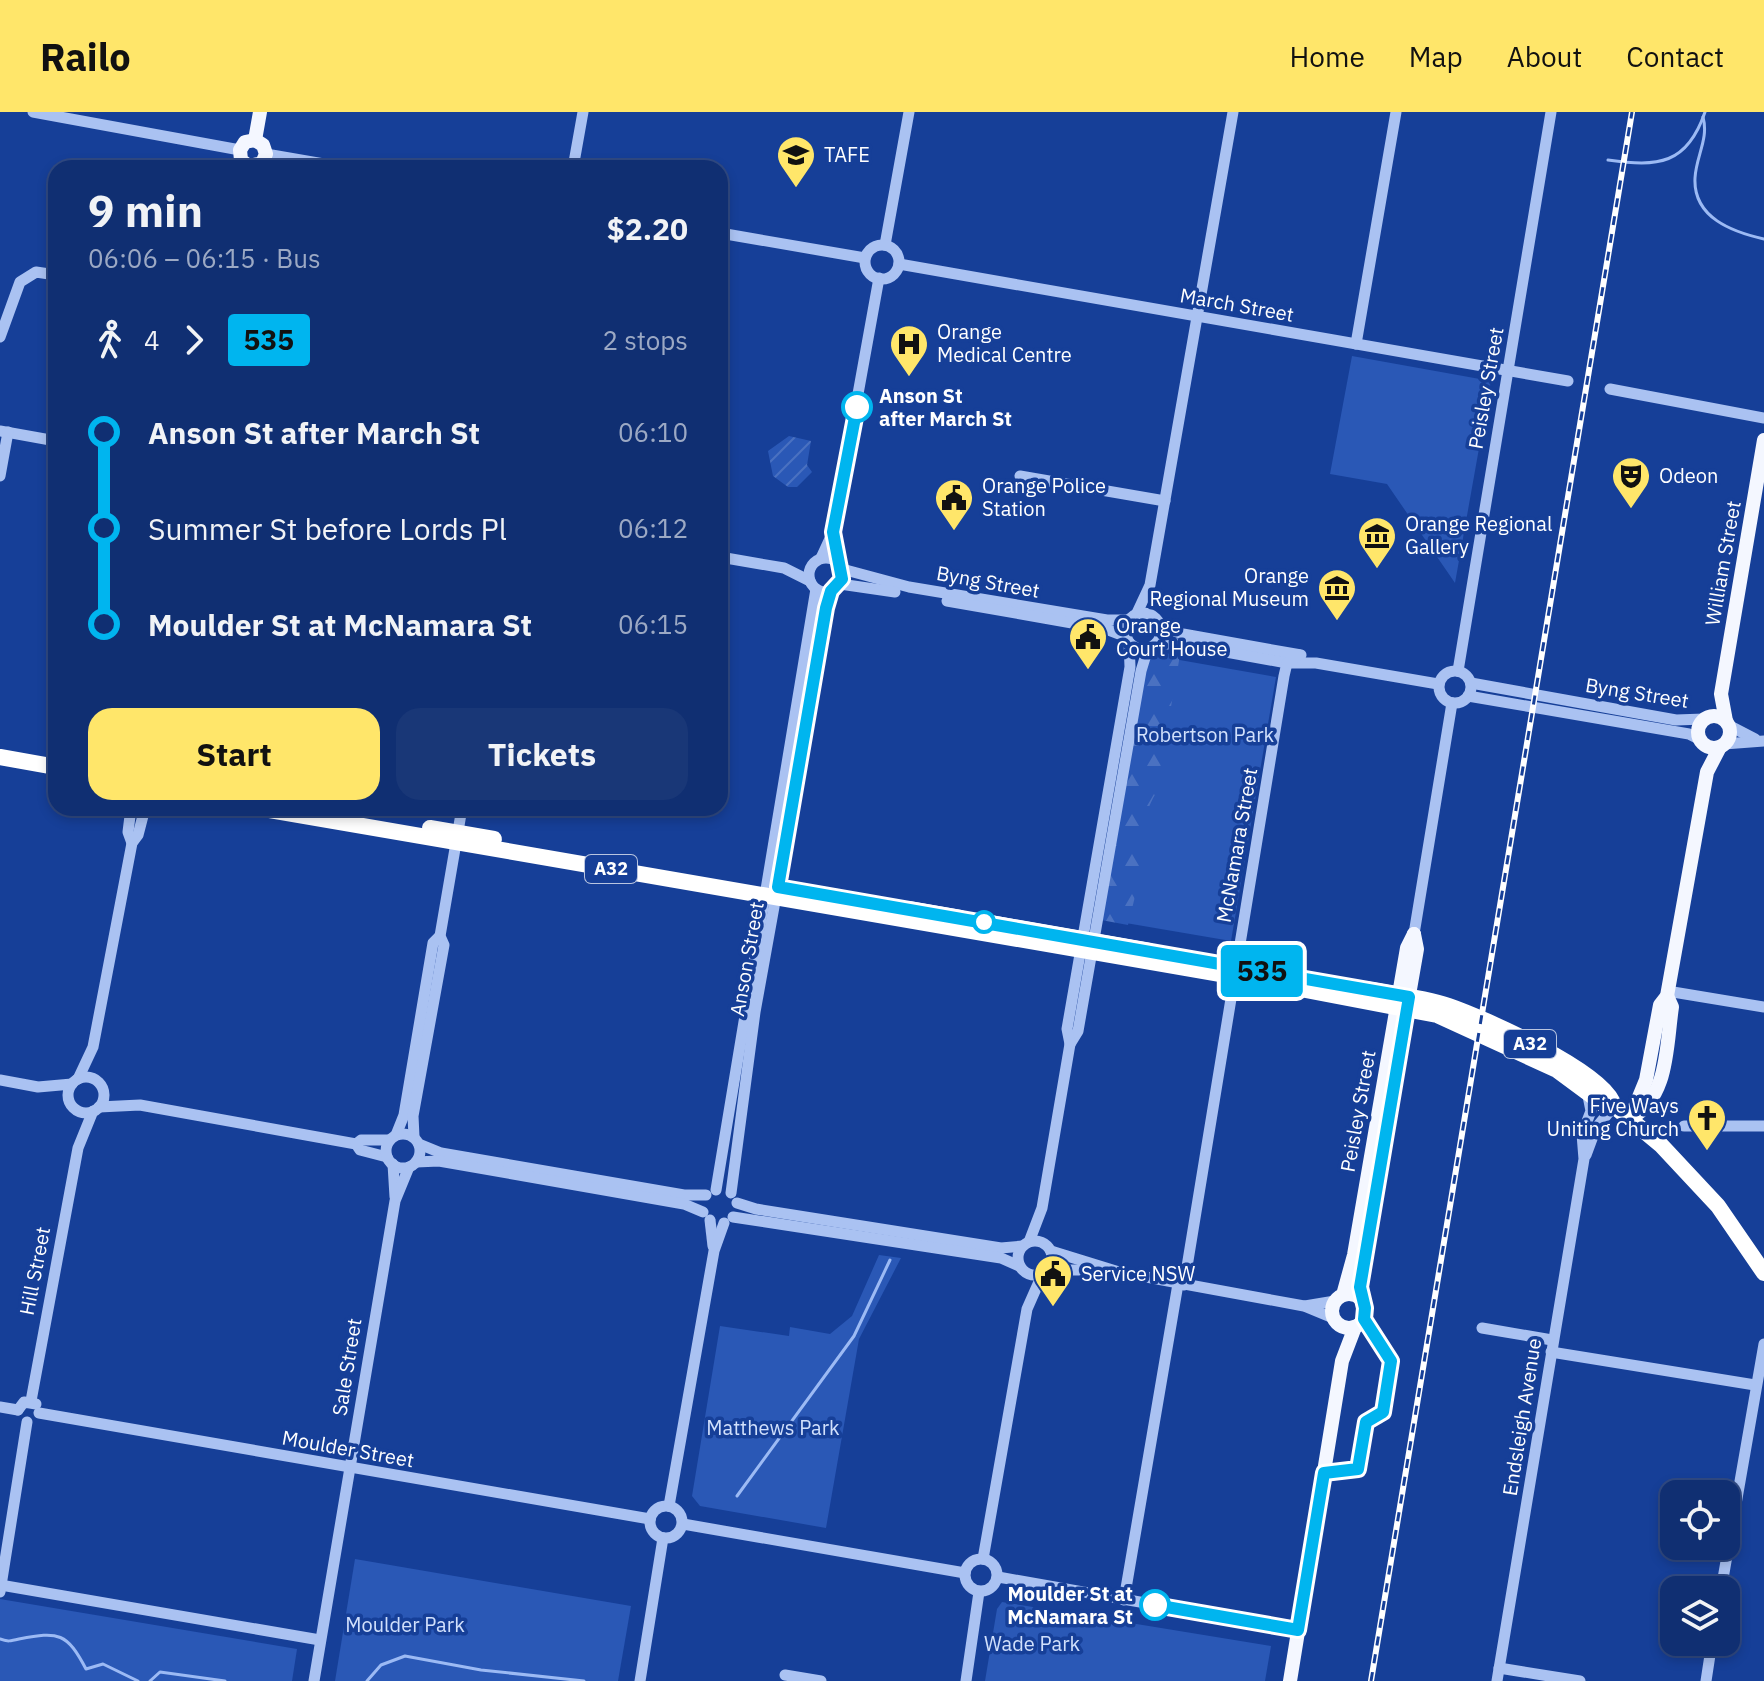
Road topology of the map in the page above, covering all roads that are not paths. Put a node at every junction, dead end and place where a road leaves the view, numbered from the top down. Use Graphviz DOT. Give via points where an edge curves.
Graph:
graph roads {
  1 [pos="33,112"];
  2 [pos="260,112"];
  3 [pos="583,112"];
  4 [pos="909,112"];
  5 [pos="1233,112"];
  6 [pos="1396,112"];
  7 [pos="1551,112"];
  8 [pos="255,140"];
  9 [pos="240,150"];
  10 [pos="266,154"];
  11 [pos="241,160"];
  12 [pos="263,160"];
  13 [pos="301,160"];
  14 [pos="574,160"];
  15 [pos="728,234"];
  16 [pos="885,245"];
  17 [pos="865,258"];
  18 [pos="899,264"];
  19 [pos="48,274"];
  20 [pos="879,278"];
  21 [pos="1197,316"];
  22 [pos="0,337"];
  23 [pos="1356,344"];
  24 [pos="1509,371"];
  25 [pos="1568,381"];
  26 [pos="1610,389"];
  27 [pos="1764,418"];
  28 [pos="4,432"];
  29 [pos="48,440"];
  30 [pos="1764,440"];
  31 [pos="0,476"];
  32 [pos="1020,476"];
  33 [pos="1165,501"];
  34 [pos="833,532"];
  35 [pos="728,558"];
  36 [pos="817,561"];
  37 [pos="839,565"];
  38 [pos="784,568"];
  39 [pos="813,585"];
  40 [pos="1150,585"];
  41 [pos="836,587"];
  42 [pos="1133,617"];
  43 [pos="1157,621"];
  44 [pos="1128,639"];
  45 [pos="1152,646"];
  46 [pos="1299,655"];
  47 [pos="1287,663"];
  48 [pos="1316,663"];
  49 [pos="1458,671"];
  50 [pos="1438,684"];
  51 [pos="1470,690"];
  52 [pos="1721,694"];
  53 [pos="1452,703"];
  54 [pos="1706,718"];
  55 [pos="1727,723"];
  56 [pos="1760,740"];
  57 [pos="1701,741"];
  58 [pos="1722,746"];
  59 [pos="0,757"];
  60 [pos="48,766"];
  61 [pos="1707,772"];
  62 [pos="130,816"];
  63 [pos="143,816"];
  64 [pos="311,816"];
  65 [pos="356,816"];
  66 [pos="461,816"];
  67 [pos="457,838"];
  68 [pos="132,843"];
  69 [pos="772,891"];
  70 [pos="1414,934"];
  71 [pos="440,936"];
  72 [pos="1087,946"];
  73 [pos="1233,971"];
  74 [pos="1667,994"];
  75 [pos="1403,1002"];
  76 [pos="1764,1007"];
  77 [pos="93,1047"];
  78 [pos="0,1080"];
  79 [pos="75,1081"];
  80 [pos="100,1086"];
  81 [pos="38,1087"];
  82 [pos="1587,1091"];
  83 [pos="140,1105"];
  84 [pos="72,1106"];
  85 [pos="1614,1106"];
  86 [pos="96,1109"];
  87 [pos="1630,1119"];
  88 [pos="1684,1126"];
  89 [pos="1764,1126"];
  90 [pos="393,1137"];
  91 [pos="417,1141"];
  92 [pos="356,1144"];
  93 [pos="78,1148"];
  94 [pos="1584,1159"];
  95 [pos="390,1160"];
  96 [pos="413,1164"];
  97 [pos="711,1192"];
  98 [pos="734,1198"];
  99 [pos="395,1201"];
  100 [pos="1042,1208"];
  101 [pos="706,1216"];
  102 [pos="729,1220"];
  103 [pos="1026,1244"];
  104 [pos="1049,1248"];
  105 [pos="714,1251"];
  106 [pos="1022,1269"];
  107 [pos="1045,1272"];
  108 [pos="1119,1272"];
  109 [pos="1764,1273"];
  110 [pos="1181,1284"];
  111 [pos="1339,1298"];
  112 [pos="1360,1298"];
  113 [pos="1304,1306"];
  114 [pos="1027,1309"];
  115 [pos="1336,1321"];
  116 [pos="1355,1327"];
  117 [pos="1482,1328"];
  118 [pos="1764,1344"];
  119 [pos="1552,1346"];
  120 [pos="1342,1361"];
  121 [pos="1755,1385"];
  122 [pos="31,1401"];
  123 [pos="0,1407"];
  124 [pos="18,1410"];
  125 [pos="39,1413"];
  126 [pos="27,1422"];
  127 [pos="349,1467"];
  128 [pos="669,1506"];
  129 [pos="650,1519"];
  130 [pos="683,1524"];
  131 [pos="663,1538"];
  132 [pos="983,1559"];
  133 [pos="965,1573"];
  134 [pos="1723,1576"];
  135 [pos="998,1577"];
  136 [pos="0,1587"];
  137 [pos="979,1592"];
  138 [pos="1124,1600"];
  139 [pos="1298,1630"];
  140 [pos="320,1640"];
  141 [pos="1710,1656"];
  142 [pos="1499,1668"];
  143 [pos="785,1675"];
  144 [pos="314,1681"];
  145 [pos="640,1681"];
  146 [pos="821,1681"];
  147 [pos="966,1681"];
  148 [pos="1290,1681"];
  149 [pos="1497,1681"];
  150 [pos="1580,1681"];
  151 [pos="1706,1681"];
  1 -- 9 [label="street"];
  2 -- 8 [label="main road"];
  3 -- 14 [label="street"];
  4 -- 16 [label="street"];
  5 -- 21 [label="street"];
  6 -- 23 [label="street"];
  7 -- 24 [label="street, Peisley Street"];
  8 -- 9 [label="main road"];
  8 -- 10 [label="main road"];
  9 -- 11 [label="main road"];
  10 -- 12 [label="main road"];
  10 -- 13 [label="street"];
  15 -- 17 [label="street"];
  16 -- 17 [label="street" via="875,246"];
  16 -- 18 [label="street" via="894,250"];
  17 -- 20 [label="street" via="867,269"];
  18 -- 20 [label="street" via="890,277"];
  18 -- 21 [label="street, March Street"];
  19 -- 22 [label="street" via="36,272 20,282"];
  20 -- 34 [label="street"];
  21 -- 23 [label="street, March Street"];
  21 -- 33 [label="street"];
  23 -- 24 [label="street, March Street"];
  24 -- 25 [label="street, March Street"];
  24 -- 49 [label="street, Peisley Street"];
  26 -- 27 [label="street"];
  28 -- 29 [label="street"];
  28 -- 31 [label="street"];
  30 -- 52 [label="main road, William Street"];
  32 -- 33 [label="street"];
  33 -- 40 [label="street"];
  34 -- 36 [label="street"];
  34 -- 37 [label="street"];
  35 -- 38 [label="street"];
  36 -- 37 [label="street, Byng Street"];
  36 -- 38 [label="street"];
  36 -- 39 [label="street, Anson Street"];
  37 -- 41 [label="street, Anson Street"];
  37 -- 42 [label="street, Byng Street" via="939,592 1107,620"];
  38 -- 39 [label="street"];
  39 -- 41 [label="street, Byng Street"];
  39 -- 69 [label="street, Anson Street"];
  40 -- 42 [label="street"];
  40 -- 43 [label="street"];
  41 -- 44 [label="street, Byng Street" via="1106,629"];
  41 -- 69 [label="street, Anson Street"];
  42 -- 43 [label="street, Byng Street"];
  42 -- 44 [label="street"];
  43 -- 45 [label="street"];
  43 -- 46 [label="street" via="1183,634"];
  44 -- 45 [label="street, Byng Street" via="1138,648"];
  44 -- 72 [label="street" via="1130,667"];
  45 -- 47 [label="street" via="1182,644"];
  45 -- 72 [label="street" via="1141,671"];
  46 -- 47 [label="street"];
  46 -- 48 [label="street"];
  47 -- 48 [label="street"];
  47 -- 73 [label="street, McNamara Street"];
  48 -- 50 [label="street"];
  49 -- 50 [label="street" via="1447,672"];
  49 -- 51 [label="street"];
  50 -- 53 [label="street" via="1443,698"];
  51 -- 53 [label="street" via="1461,702"];
  51 -- 54 [label="street, Byng Street" via="1676,720"];
  51 -- 57 [label="street, Byng Street" via="1689,734"];
  52 -- 54 [label="main road, William Street"];
  52 -- 55 [label="main road, William Street"];
  53 -- 70 [label="street, Peisley Street"];
  54 -- 55 [label="main road" via="1717,716"];
  54 -- 57 [label="main road" via="1698,731"];
  55 -- 56 [label="street"];
  55 -- 58 [label="main road" via="1730,735"];
  56 -- 58 [label="street"];
  57 -- 58 [label="main road"];
  57 -- 61 [label="main road"];
  58 -- 61 [label="main road"];
  59 -- 60 [label="highway"];
  61 -- 74 [label="main road"];
  62 -- 68 [label="street"];
  63 -- 68 [label="street"];
  64 -- 67 [label="highway, A32"];
  65 -- 67 [label="highway, A32"];
  66 -- 67 [label="street"];
  67 -- 69 [label="highway, A32"];
  67 -- 71 [label="street"];
  68 -- 77 [label="street"];
  69 -- 72 [label="highway, A32"];
  69 -- 97 [label="street, Anson Street"];
  69 -- 98 [label="street, Anson Street" via="731,1173"];
  70 -- 75 [label="main road, Peisley Street" via="1407,948"];
  71 -- 90 [label="street" via="433,943 404,1115"];
  71 -- 91 [label="street" via="444,945 413,1116"];
  72 -- 73 [label="highway, A32"];
  72 -- 100 [label="street" via="1067,1029 1070,1044"];
  73 -- 75 [label="highway, A32"];
  73 -- 110 [label="street, McNamara Street"];
  74 -- 76 [label="street"];
  74 -- 87 [label="main road" via="1660,1005 1643,1090"];
  75 -- 82 [label="highway, A32" via="1557,1070"];
  75 -- 85 [label="highway, A32" via="1463,1011 1568,1062 1610,1096"];
  75 -- 111 [label="main road, Peisley Street" via="1354,1255"];
  75 -- 112 [label="main road, Peisley Street"];
  77 -- 79 [label="street"];
  77 -- 80 [label="street"];
  78 -- 81 [label="street"];
  79 -- 80 [label="street" via="89,1078"];
  79 -- 81 [label="street"];
  79 -- 84 [label="street" via="68,1093"];
  80 -- 83 [label="street"];
  80 -- 86 [label="street"];
  81 -- 84 [label="street"];
  82 -- 85 [label="highway, A32"];
  82 -- 94 [label="street, Endsleigh Avenue" via="1591,1111 1582,1134"];
  83 -- 86 [label="street"];
  83 -- 92 [label="street"];
  84 -- 86 [label="street"];
  84 -- 93 [label="street, Hill Street"];
  85 -- 87 [label="highway, A32"];
  85 -- 94 [label="street, Endsleigh Avenue" via="1596,1128"];
  86 -- 93 [label="street, Hill Street"];
  87 -- 109 [label="highway, A32" via="1718,1206"];
  88 -- 89 [label="street"];
  90 -- 91 [label="street"];
  90 -- 92 [label="street"];
  90 -- 95 [label="street, Sale Street"];
  91 -- 96 [label="street, Sale Street"];
  91 -- 97 [label="street" via="441,1153 684,1195"];
  92 -- 95 [label="street"];
  93 -- 122 [label="street, Hill Street"];
  94 -- 119 [label="street, Endsleigh Avenue"];
  95 -- 96 [label="street"];
  95 -- 99 [label="street, Sale Street"];
  96 -- 99 [label="street, Sale Street"];
  96 -- 101 [label="street" via="468,1166 684,1204"];
  97 -- 98 [label="street"];
  97 -- 101 [label="street, Anson Street"];
  98 -- 102 [label="street, Anson Street"];
  98 -- 103 [label="street" via="756,1209 1001,1248"];
  99 -- 127 [label="street, Sale Street"];
  100 -- 103 [label="street"];
  100 -- 104 [label="street"];
  101 -- 102 [label="street"];
  101 -- 105 [label="street"];
  102 -- 105 [label="street"];
  102 -- 106 [label="street" via="1001,1258"];
  103 -- 104 [label="street"];
  103 -- 106 [label="street" via="1018,1255"];
  104 -- 107 [label="street" via="1053,1261"];
  104 -- 108 [label="street"];
  105 -- 128 [label="street"];
  106 -- 107 [label="street"];
  106 -- 114 [label="street"];
  107 -- 108 [label="street"];
  107 -- 114 [label="street"];
  108 -- 110 [label="street"];
  110 -- 113 [label="street"];
  110 -- 138 [label="street, McNamara Street"];
  111 -- 112 [label="main road"];
  111 -- 113 [label="street"];
  111 -- 115 [label="main road, Peisley Street"];
  112 -- 116 [label="main road, Peisley Street" via="1365,1314"];
  113 -- 115 [label="street"];
  114 -- 132 [label="street"];
  115 -- 116 [label="main road"];
  115 -- 120 [label="main road"];
  116 -- 120 [label="main road"];
  117 -- 119 [label="street"];
  118 -- 121 [label="street"];
  119 -- 121 [label="street"];
  119 -- 142 [label="street, Endsleigh Avenue"];
  120 -- 139 [label="main road"];
  121 -- 134 [label="street"];
  122 -- 124 [label="street"];
  122 -- 125 [label="street"];
  123 -- 124 [label="street"];
  124 -- 126 [label="street"];
  125 -- 126 [label="street"];
  125 -- 127 [label="street, Moulder Street"];
  126 -- 136 [label="street"];
  127 -- 129 [label="street, Moulder Street"];
  127 -- 140 [label="street, Sale Street"];
  128 -- 129 [label="street" via="657,1508"];
  128 -- 130 [label="street" via="680,1513"];
  129 -- 131 [label="street" via="653,1531"];
  130 -- 131 [label="street" via="676,1535"];
  130 -- 133 [label="street"];
  131 -- 145 [label="street"];
  132 -- 133 [label="street" via="972,1562"];
  132 -- 135 [label="street"];
  133 -- 137 [label="street" via="968,1585"];
  135 -- 137 [label="street" via="991,1588"];
  135 -- 138 [label="street"];
  136 -- 140 [label="street"];
  137 -- 147 [label="street"];
  138 -- 139 [label="street"];
  139 -- 148 [label="main road"];
  140 -- 144 [label="street, Sale Street"];
  141 -- 151 [label="street"];
  142 -- 149 [label="street, Endsleigh Avenue"];
  142 -- 150 [label="street"];
  143 -- 146 [label="street"];
}
